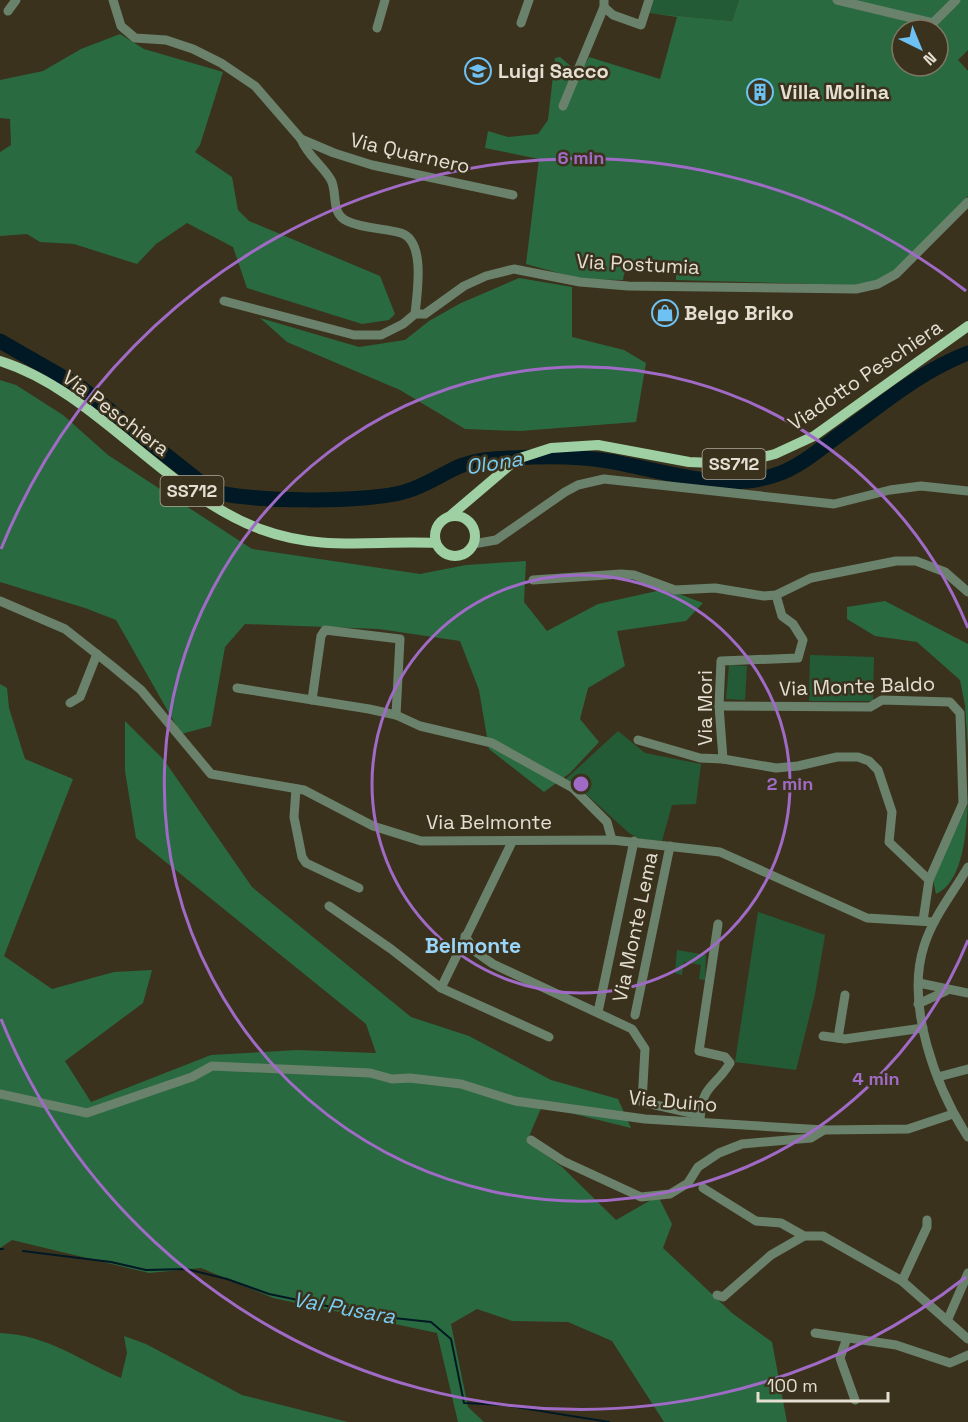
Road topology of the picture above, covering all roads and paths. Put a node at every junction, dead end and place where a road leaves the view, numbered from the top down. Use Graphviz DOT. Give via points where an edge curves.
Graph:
graph roads {
  1 [pos="16,0"];
  2 [pos="113,0"];
  3 [pos="385,0"];
  4 [pos="529,0"];
  5 [pos="649,0"];
  6 [pos="837,0"];
  7 [pos="956,0"];
  8 [pos="604,4"];
  9 [pos="8,11"];
  10 [pos="520,23"];
  11 [pos="377,28"];
  12 [pos="563,106"];
  13 [pos="301,139"];
  14 [pos="513,195"];
  15 [pos="968,202"];
  16 [pos="224,302"];
  17 [pos="415,314"];
  18 [pos="968,326"];
  19 [pos="0,361"];
  20 [pos="968,491"];
  21 [pos="476,494"];
  22 [pos="450,516"];
  23 [pos="471,524"];
  24 [pos="436,528"];
  25 [pos="474,540"];
  26 [pos="414,542"];
  27 [pos="436,543"];
  28 [pos="533,580"];
  29 [pos="968,592"];
  30 [pos="776,595"];
  31 [pos="0,601"];
  32 [pos="97,654"];
  33 [pos="237,688"];
  34 [pos="312,700"];
  35 [pos="70,703"];
  36 [pos="719,706"];
  37 [pos="396,715"];
  38 [pos="638,740"];
  39 [pos="723,759"];
  40 [pos="296,789"];
  41 [pos="612,840"];
  42 [pos="634,841"];
  43 [pos="512,842"];
  44 [pos="670,846"];
  45 [pos="968,867"];
  46 [pos="965,878"];
  47 [pos="929,880"];
  48 [pos="358,888"];
  49 [pos="329,906"];
  50 [pos="923,921"];
  51 [pos="934,922"];
  52 [pos="718,924"];
  53 [pos="465,936"];
  54 [pos="919,983"];
  55 [pos="441,988"];
  56 [pos="951,991"];
  57 [pos="968,993"];
  58 [pos="845,995"];
  59 [pos="918,1004"];
  60 [pos="597,1012"];
  61 [pos="635,1015"];
  62 [pos="922,1028"];
  63 [pos="823,1036"];
  64 [pos="549,1037"];
  65 [pos="838,1038"];
  66 [pos="968,1069"];
  67 [pos="938,1077"];
  68 [pos="0,1094"];
  69 [pos="953,1114"];
  70 [pos="700,1119"];
  71 [pos="920,1127"];
  72 [pos="824,1130"];
  73 [pos="846,1130"];
  74 [pos="880,1135"];
  75 [pos="838,1136"];
  76 [pos="968,1137"];
  77 [pos="531,1140"];
  78 [pos="703,1188"];
  79 [pos="927,1220"];
  80 [pos="804,1236"];
  81 [pos="968,1273"];
  82 [pos="902,1281"];
  83 [pos="717,1295"];
  84 [pos="947,1321"];
  85 [pos="815,1334"];
  86 [pos="847,1338"];
  87 [pos="968,1340"];
  88 [pos="968,1355"];
  89 [pos="855,1400"];
  1 -- 9 [label="street"];
  2 -- 13 [label="street, Via Quarnero" via="121,26 135,38 166,40 221,63 255,87"];
  3 -- 11 [label="street"];
  4 -- 10 [label="street"];
  5 -- 8 [label="street" via="640,25 613,15"];
  6 -- 7 [label="street" via="933,23"];
  8 -- 12 [label="street"];
  13 -- 14 [label="street, Via Quarnero" via="372,165"];
  13 -- 17 [label="street, Via Quarnero" via="331,180 338,214 346,220 403,234 415,245"];
  15 -- 17 [label="street, Via Postumia" via="896,274 878,284 856,289 628,286 580,282 514,269 486,276 464,286 425,314"];
  16 -- 17 [label="street, Via Postumia" via="354,335 381,335"];
  18 -- 21 [label="main road, Viadotto Peschiera / SS712" via="814,436 775,454 735,464 689,462 598,445 551,448 517,459"];
  19 -- 26 [label="main road, Via Peschiera / SS712" via="61,391 190,490 258,528 326,544"];
  20 -- 25 [label="street, Via Peschiera" via="921,486 834,504 604,479 578,485 496,540"];
  21 -- 22 [label="main road, SS712"];
  21 -- 23 [label="main road"];
  22 -- 23 [label="main road" via="462,517"];
  22 -- 24 [label="main road, SS712"];
  23 -- 25 [label="main road"];
  24 -- 26 [label="main road, SS712"];
  24 -- 27 [label="main road"];
  25 -- 27 [label="main road, Via Peschiera / SS712" via="466,553 454,556 443,552"];
  26 -- 27 [label="main road, Via Peschiera / SS712"];
  28 -- 30 [label="street" via="621,574 675,590 715,588"];
  29 -- 30 [label="street" via="945,572 906,561 811,578"];
  30 -- 36 [label="street, Via Mori" via="782,616 793,624 803,640 798,658 721,661"];
  31 -- 32 [label="street, Via Belmonte" via="65,629"];
  32 -- 35 [label="street" via="80,697"];
  32 -- 40 [label="street, Via Belmonte" via="141,690 211,774"];
  33 -- 34 [label="street"];
  34 -- 37 [label="street"];
  34 -- 37 [label="street" via="325,630 400,639"];
  36 -- 39 [label="street, Via Mori"];
  36 -- 47 [label="street, Via Monte Baldo" via="870,707 882,700 950,702 960,712 963,803"];
  37 -- 41 [label="street" via="420,726 492,743 573,788 607,822"];
  38 -- 39 [label="street" via="700,758"];
  39 -- 47 [label="street" via="776,768 837,757 869,760 878,770 892,812 889,842"];
  40 -- 43 [label="street, Via Belmonte" via="400,836 444,843"];
  40 -- 48 [label="street" via="294,817 302,857 306,863"];
  41 -- 42 [label="street, Via Belmonte"];
  41 -- 43 [label="street, Via Belmonte"];
  42 -- 44 [label="street, Via Belmonte"];
  42 -- 60 [label="street"];
  43 -- 53 [label="street"];
  44 -- 50 [label="street, Via Belmonte" via="720,852 867,918"];
  44 -- 61 [label="street, Via Monte Lema"];
  45 -- 46 [label="street"];
  46 -- 51 [label="street"];
  47 -- 50 [label="street, Via Monte Baldo"];
  49 -- 55 [label="street"];
  50 -- 51 [label="street, Via Belmonte"];
  51 -- 54 [label="street" via="923,948"];
  52 -- 70 [label="street" via="699,1051 725,1057 730,1063 702,1099"];
  53 -- 55 [label="street"];
  53 -- 60 [label="street" via="476,952 493,964"];
  54 -- 56 [label="street"];
  54 -- 59 [label="street"];
  55 -- 64 [label="street"];
  56 -- 57 [label="street"];
  56 -- 59 [label="street"];
  58 -- 65 [label="street"];
  59 -- 62 [label="street"];
  60 -- 70 [label="street" via="638,1035 645,1049 642,1102"];
  62 -- 65 [label="street"];
  62 -- 67 [label="street"];
  63 -- 65 [label="street"];
  66 -- 67 [label="street"];
  67 -- 69 [label="street"];
  68 -- 70 [label="street, Via Duino" via="87,1113 192,1077 212,1066 331,1069 460,1084 515,1101 645,1119"];
  69 -- 71 [label="street, Via Duino"];
  69 -- 76 [label="street"];
  70 -- 72 [label="street, Via Duino"];
  71 -- 73 [label="street, Via Duino"];
  71 -- 74 [label="street" via="902,1134"];
  72 -- 73 [label="street, Via Duino"];
  72 -- 77 [label="street" via="811,1138 742,1144 698,1167 688,1183 670,1194 641,1197 562,1161"];
  73 -- 75 [label="street"];
  78 -- 80 [label="street" via="756,1221 781,1223"];
  79 -- 82 [label="street"];
  80 -- 82 [label="street" via="823,1236"];
  80 -- 83 [label="street" via="771,1255 723,1297"];
  81 -- 84 [label="street"];
  82 -- 84 [label="street"];
  84 -- 87 [label="street"];
  85 -- 86 [label="street"];
  86 -- 88 [label="street" via="896,1345 950,1363"];
  86 -- 89 [label="street" via="840,1358"];
}
